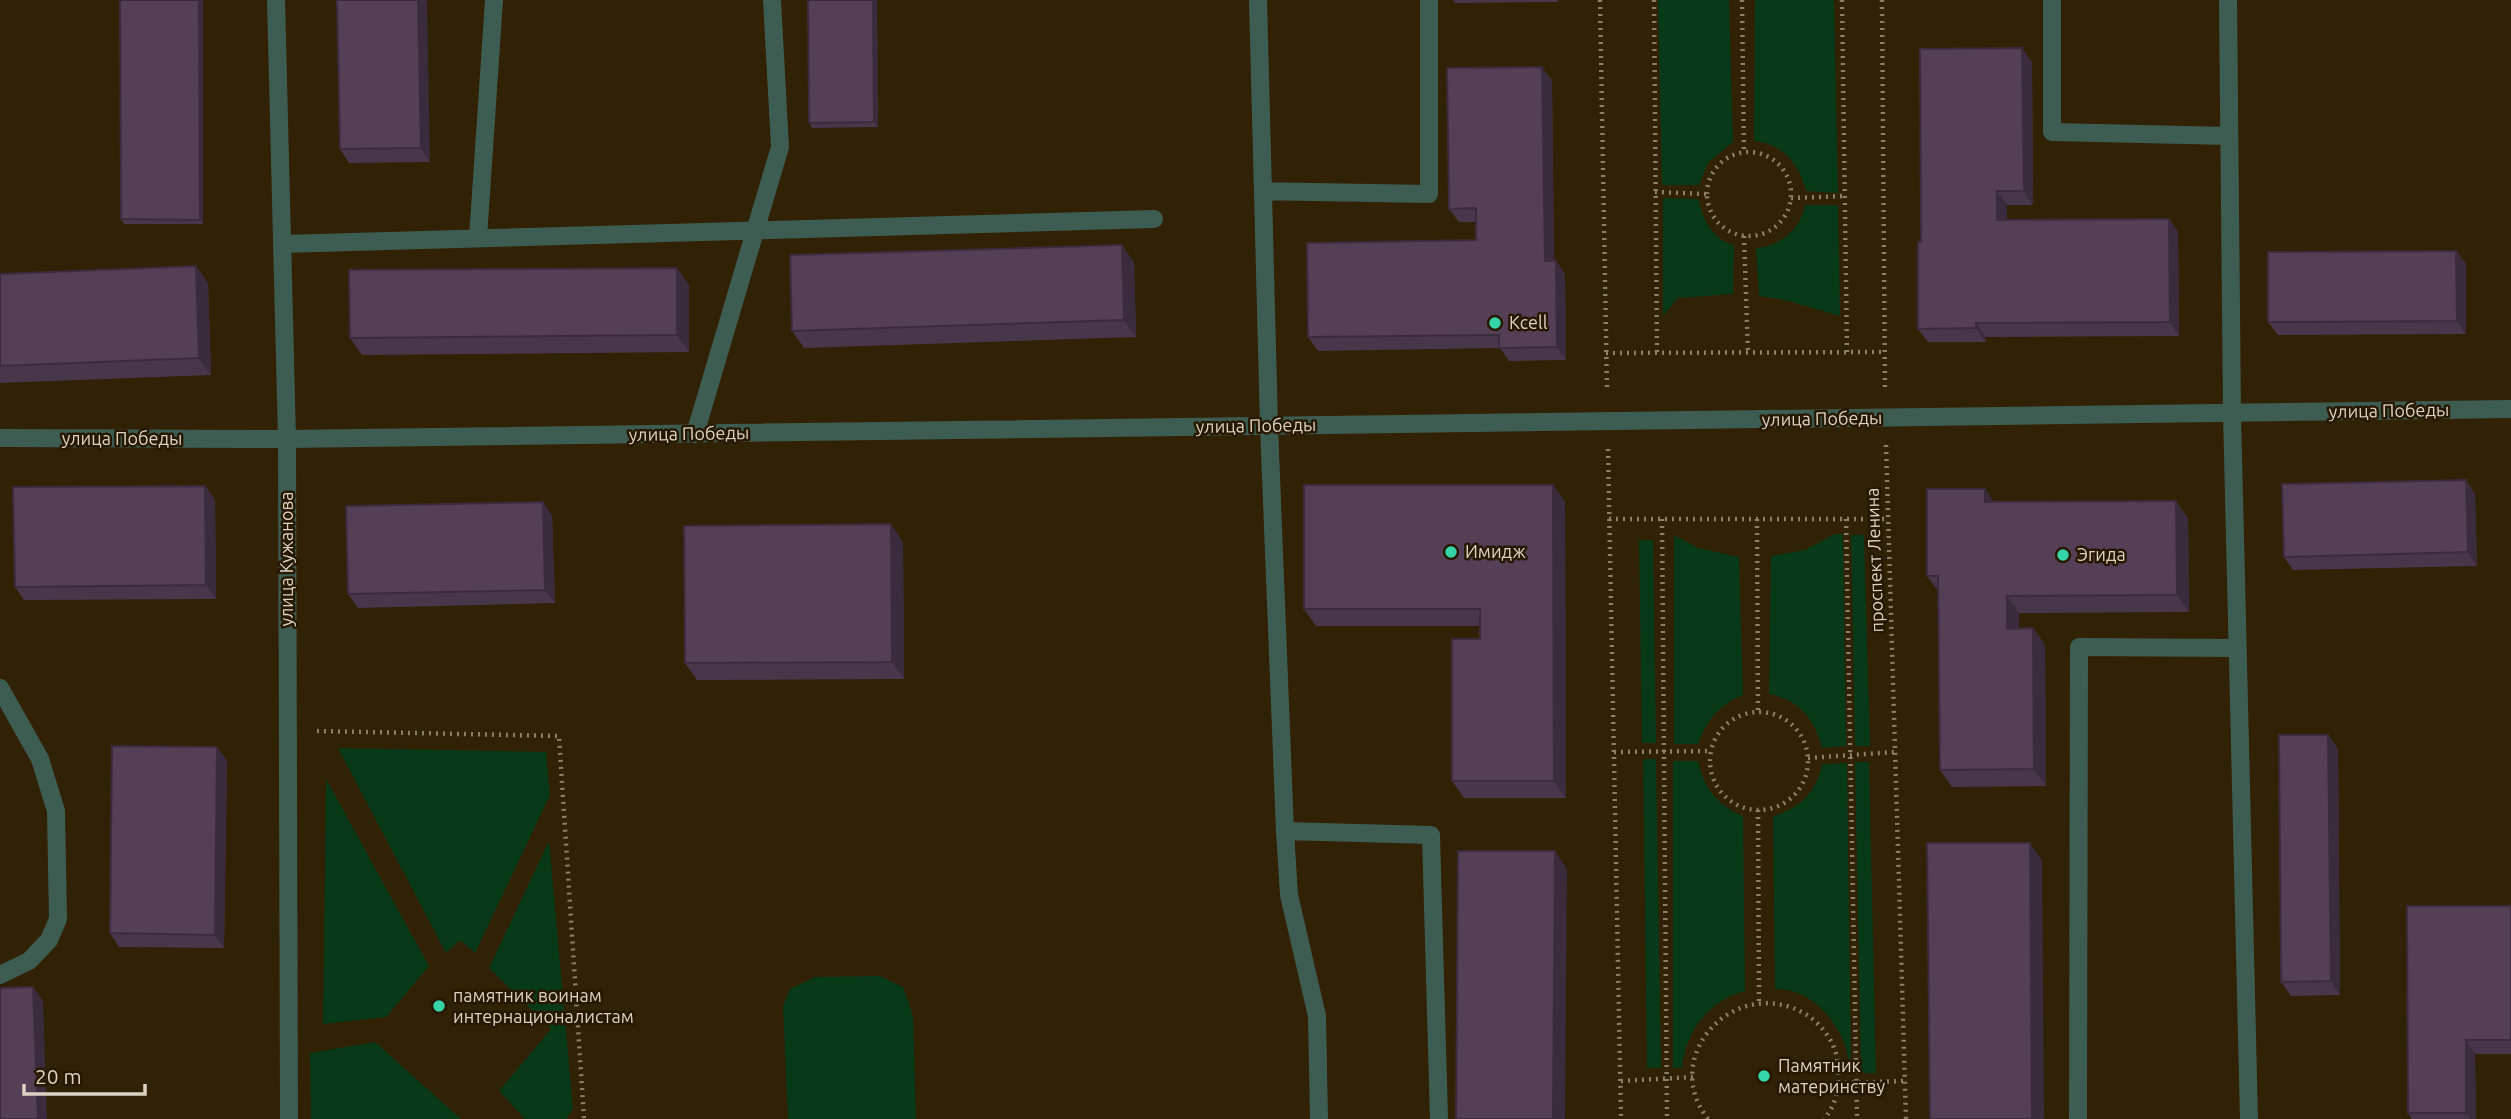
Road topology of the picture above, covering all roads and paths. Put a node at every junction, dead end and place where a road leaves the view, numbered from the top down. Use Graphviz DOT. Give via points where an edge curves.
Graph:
graph roads {
  1 [pos="276,0"];
  2 [pos="494,0"];
  3 [pos="772,0"];
  4 [pos="1258,0"];
  5 [pos="1429,0"];
  6 [pos="1600,0"];
  7 [pos="1654,0"];
  8 [pos="1742,0"];
  9 [pos="1842,0"];
  10 [pos="1882,0"];
  11 [pos="2052,0"];
  12 [pos="2228,0"];
  13 [pos="2230,136"];
  14 [pos="1744,153"];
  15 [pos="1263,191"];
  16 [pos="1656,192"];
  17 [pos="1706,194"];
  18 [pos="1845,196"];
  19 [pos="1791,198"];
  20 [pos="1154,219"];
  21 [pos="755,230"];
  22 [pos="1744,236"];
  23 [pos="478,238"];
  24 [pos="282,244"];
  25 [pos="1847,352"];
  26 [pos="1885,352"];
  27 [pos="1606,353"];
  28 [pos="1657,353"];
  29 [pos="1748,353"];
  30 [pos="2511,409"];
  31 [pos="2232,413"];
  32 [pos="1885,418"];
  33 [pos="1608,421"];
  34 [pos="1269,426"];
  35 [pos="695,434"];
  36 [pos="0,439"];
  37 [pos="287,439"];
  38 [pos="1609,519"];
  39 [pos="1662,519"];
  40 [pos="1757,519"];
  41 [pos="1846,519"];
  42 [pos="1888,519"];
  43 [pos="2236,649"];
  44 [pos="0,688"];
  45 [pos="1758,712"];
  46 [pos="288,730"];
  47 [pos="1664,751"];
  48 [pos="1711,751"];
  49 [pos="1614,752"];
  50 [pos="1895,752"];
  51 [pos="1850,755"];
  52 [pos="1808,758"];
  53 [pos="1758,810"];
  54 [pos="1285,831"];
  55 [pos="0,975"];
  56 [pos="1759,1003"];
  57 [pos="1693,1077"];
  58 [pos="1667,1079"];
  59 [pos="1620,1081"];
  60 [pos="1905,1081"];
  61 [pos="1857,1082"];
  62 [pos="1838,1083"];
  63 [pos="289,1119"];
  64 [pos="584,1119"];
  65 [pos="1319,1119"];
  66 [pos="1439,1119"];
  67 [pos="1621,1119"];
  68 [pos="1667,1119"];
  69 [pos="1709,1119"];
  70 [pos="1824,1119"];
  71 [pos="1857,1119"];
  72 [pos="1906,1119"];
  73 [pos="2078,1119"];
  74 [pos="2249,1119"];
  1 -- 24 [label="street, улица Кужанова"];
  2 -- 23 [label="street"];
  3 -- 21 [label="street" via="780,147"];
  4 -- 15 [label="street"];
  5 -- 15 [label="street" via="1429,194"];
  6 -- 27 [label="path"];
  7 -- 16 [label="path"];
  8 -- 14 [label="path"];
  9 -- 18 [label="path"];
  10 -- 26 [label="path, проспект Ленина"];
  11 -- 13 [label="street" via="2052,132"];
  12 -- 13 [label="street"];
  13 -- 31 [label="street"];
  14 -- 17 [label="path" via="1719,163"];
  14 -- 19 [label="path" via="1765,155 1780,164 1789,178"];
  15 -- 34 [label="street"];
  16 -- 17 [label="path"];
  16 -- 28 [label="path"];
  17 -- 22 [label="path" via="1719,224"];
  18 -- 19 [label="path"];
  18 -- 25 [label="path"];
  19 -- 22 [label="path" via="1779,225 1765,234"];
  20 -- 21 [label="street"];
  21 -- 23 [label="street"];
  21 -- 35 [label="street"];
  22 -- 29 [label="path"];
  23 -- 24 [label="street"];
  24 -- 37 [label="street, улица Кужанова"];
  25 -- 26 [label="path"];
  25 -- 29 [label="path"];
  26 -- 32 [label="path, проспект Ленина"];
  27 -- 28 [label="path"];
  27 -- 33 [label="path"];
  28 -- 29 [label="path"];
  30 -- 31 [label="street, улица Победы"];
  31 -- 32 [label="street, улица Победы"];
  31 -- 43 [label="street"];
  32 -- 33 [label="street, улица Победы"];
  32 -- 42 [label="path, проспект Ленина"];
  33 -- 34 [label="street, улица Победы"];
  33 -- 38 [label="path"];
  34 -- 35 [label="street, улица Победы"];
  34 -- 54 [label="street"];
  35 -- 37 [label="street, улица Победы"];
  36 -- 37 [label="street, улица Победы"];
  37 -- 46 [label="street, улица Кужанова"];
  38 -- 39 [label="path"];
  38 -- 49 [label="path"];
  39 -- 40 [label="path"];
  39 -- 47 [label="path"];
  40 -- 41 [label="path"];
  40 -- 45 [label="path"];
  41 -- 42 [label="path"];
  41 -- 51 [label="path"];
  42 -- 50 [label="path, проспект Ленина"];
  43 -- 73 [label="street" via="2079,647"];
  43 -- 74 [label="street"];
  44 -- 55 [label="street" via="40,759 56,811 58,919 49,940 29,961"];
  45 -- 48 [label="path" via="1729,722"];
  45 -- 52 [label="path" via="1777,715 1792,725 1803,738"];
  46 -- 63 [label="street, улица Кужанова"];
  46 -- 64 [label="path" via="559,736"];
  47 -- 48 [label="path"];
  47 -- 49 [label="path"];
  47 -- 58 [label="path"];
  48 -- 53 [label="path" via="1710,768 1721,791 1740,807"];
  49 -- 59 [label="path"];
  50 -- 51 [label="path"];
  50 -- 60 [label="path, проспект Ленина"];
  51 -- 52 [label="path"];
  51 -- 61 [label="path"];
  52 -- 53 [label="path" via="1801,787 1789,800"];
  53 -- 56 [label="path"];
  54 -- 65 [label="street" via="1289,895 1317,1016"];
  54 -- 66 [label="street" via="1431,835"];
  56 -- 57 [label="path" via="1734,1009 1717,1021 1695,1056"];
  56 -- 62 [label="path" via="1795,1008 1813,1019 1836,1053"];
  57 -- 58 [label="path"];
  57 -- 69 [label="path" via="1696,1097"];
  58 -- 59 [label="path"];
  58 -- 68 [label="path"];
  59 -- 67 [label="path"];
  60 -- 61 [label="path"];
  60 -- 72 [label="path, проспект Ленина"];
  61 -- 62 [label="path"];
  61 -- 71 [label="path"];
  62 -- 70 [label="path"];
}
